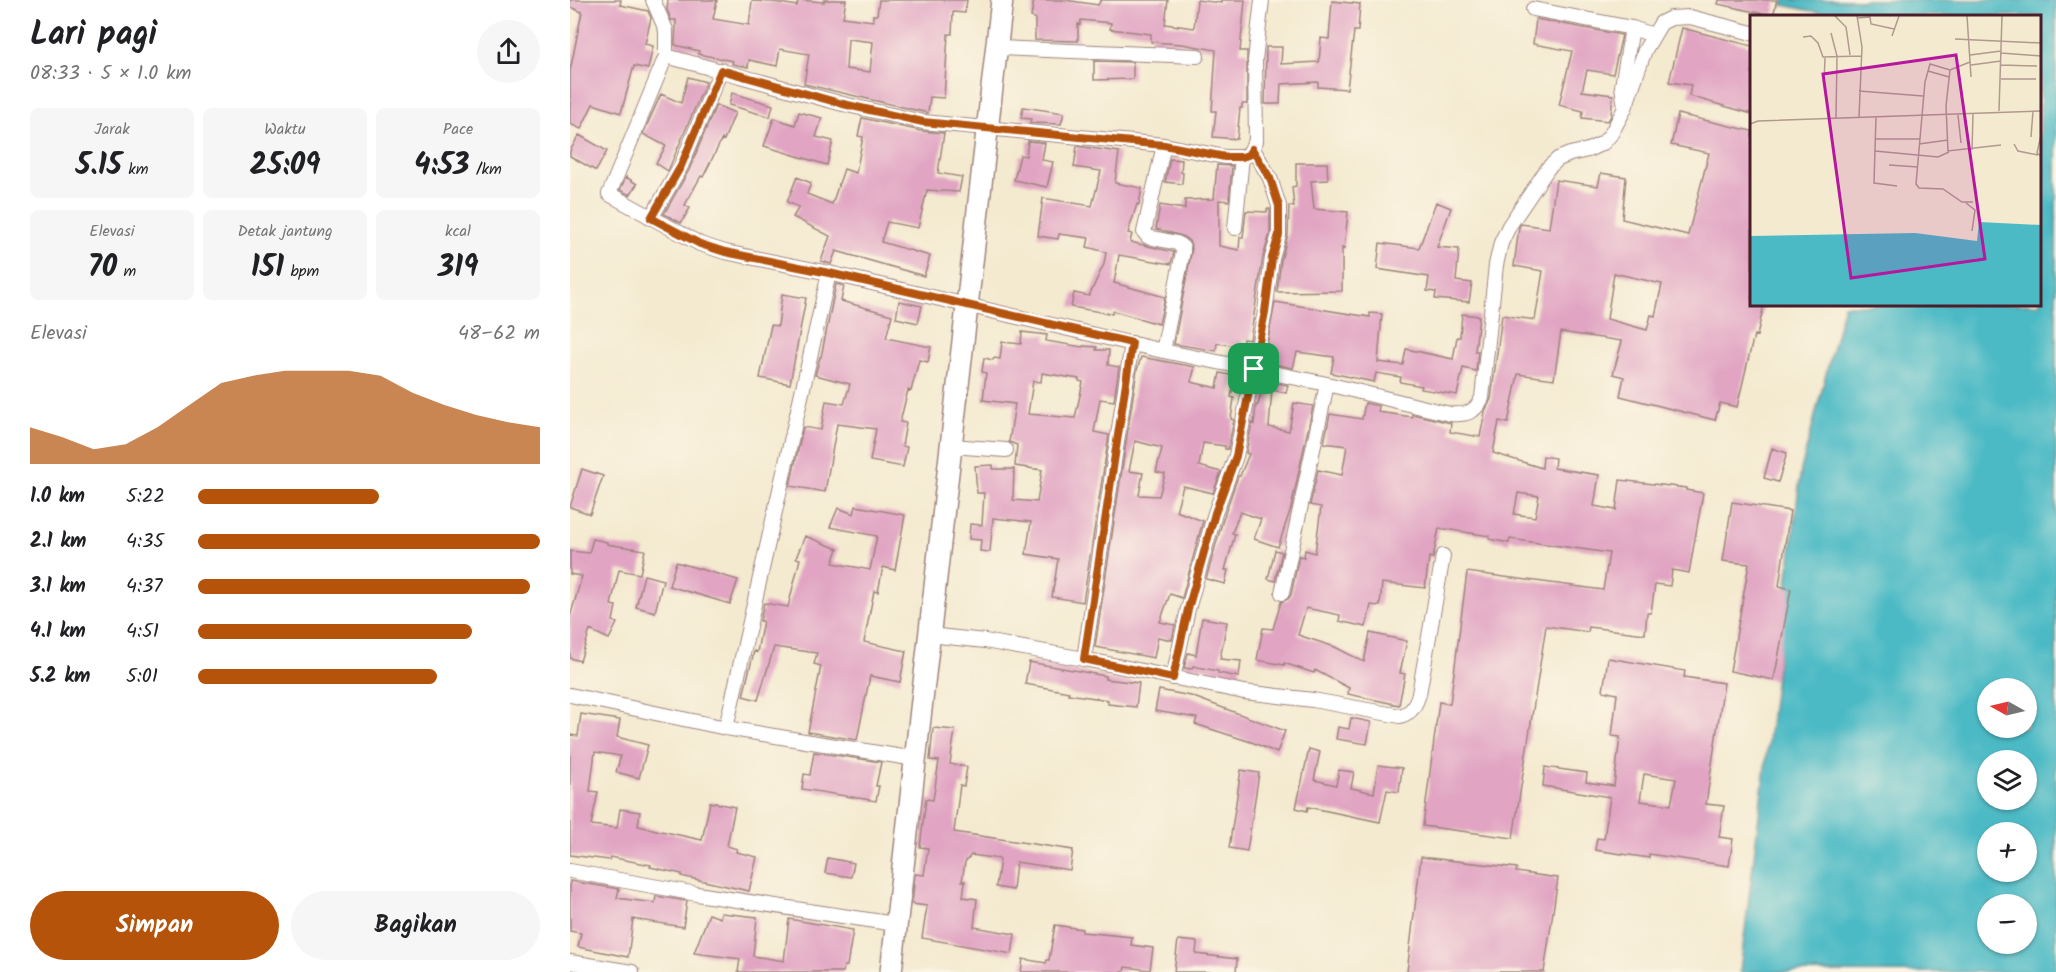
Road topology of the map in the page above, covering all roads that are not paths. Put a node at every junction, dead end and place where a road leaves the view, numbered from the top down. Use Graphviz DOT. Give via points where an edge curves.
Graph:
graph roads {
  1 [pos="653,0"];
  2 [pos="1002,0"];
  3 [pos="1262,0"];
  4 [pos="1533,9"];
  5 [pos="1632,28"];
  6 [pos="1750,32"];
  7 [pos="1653,35"];
  8 [pos="998,48"];
  9 [pos="666,56"];
  10 [pos="1197,56"];
  11 [pos="721,70"];
  12 [pos="1625,108"];
  13 [pos="989,129"];
  14 [pos="1164,145"];
  15 [pos="1247,153"];
  16 [pos="651,218"];
  17 [pos="1235,228"];
  18 [pos="829,273"];
  19 [pos="968,306"];
  20 [pos="1132,343"];
  21 [pos="1163,351"];
  22 [pos="1254,369"];
  23 [pos="1327,384"];
  24 [pos="951,446"];
  25 [pos="1006,450"];
  26 [pos="1443,556"];
  27 [pos="1282,593"];
  28 [pos="929,635"];
  29 [pos="1084,659"];
  30 [pos="1173,678"];
  31 [pos="570,695"];
  32 [pos="726,728"];
  33 [pos="915,759"];
  34 [pos="570,871"];
  35 [pos="895,924"];
  36 [pos="570,962"];
  37 [pos="632,972"];
  38 [pos="891,972"];
  1 -- 9 [label="street" via="666,30"];
  2 -- 8 [label="highway"];
  3 -- 15 [label="street" via="1256,60 1257,133"];
  4 -- 5 [label="street"];
  5 -- 7 [label="street"];
  5 -- 12 [label="street" via="1622,87"];
  6 -- 7 [label="street" via="1690,17 1671,18 1661,23"];
  7 -- 12 [label="street"];
  8 -- 10 [label="street"];
  8 -- 13 [label="highway"];
  9 -- 11 [label="street"];
  9 -- 16 [label="street" via="609,194"];
  11 -- 13 [label="street" via="877,112"];
  11 -- 16 [label="street" via="681,166"];
  12 -- 23 [label="street" via="1603,143 1558,159 1548,168 1509,226 1496,265 1484,385 1478,407 1450,414"];
  13 -- 14 [label="street"];
  13 -- 19 [label="highway"];
  14 -- 15 [label="street" via="1225,157"];
  14 -- 21 [label="street" via="1144,231 1148,237 1183,248"];
  15 -- 17 [label="street"];
  15 -- 22 [label="street" via="1270,178 1280,216"];
  16 -- 18 [label="street" via="700,244 725,252"];
  18 -- 19 [label="street"];
  18 -- 32 [label="street"];
  19 -- 20 [label="street"];
  19 -- 24 [label="highway"];
  20 -- 21 [label="street"];
  20 -- 29 [label="street"];
  21 -- 22 [label="street"];
  22 -- 23 [label="street"];
  22 -- 30 [label="street" via="1236,456 1215,513"];
  23 -- 27 [label="street"];
  24 -- 25 [label="street"];
  24 -- 28 [label="highway"];
  26 -- 30 [label="street" via="1419,694 1410,713 1385,715"];
  28 -- 29 [label="street"];
  28 -- 33 [label="highway"];
  29 -- 30 [label="street"];
  31 -- 32 [label="street"];
  32 -- 33 [label="street"];
  33 -- 35 [label="highway"];
  34 -- 35 [label="street"];
  35 -- 38 [label="highway"];
  36 -- 37 [label="street"];
}
